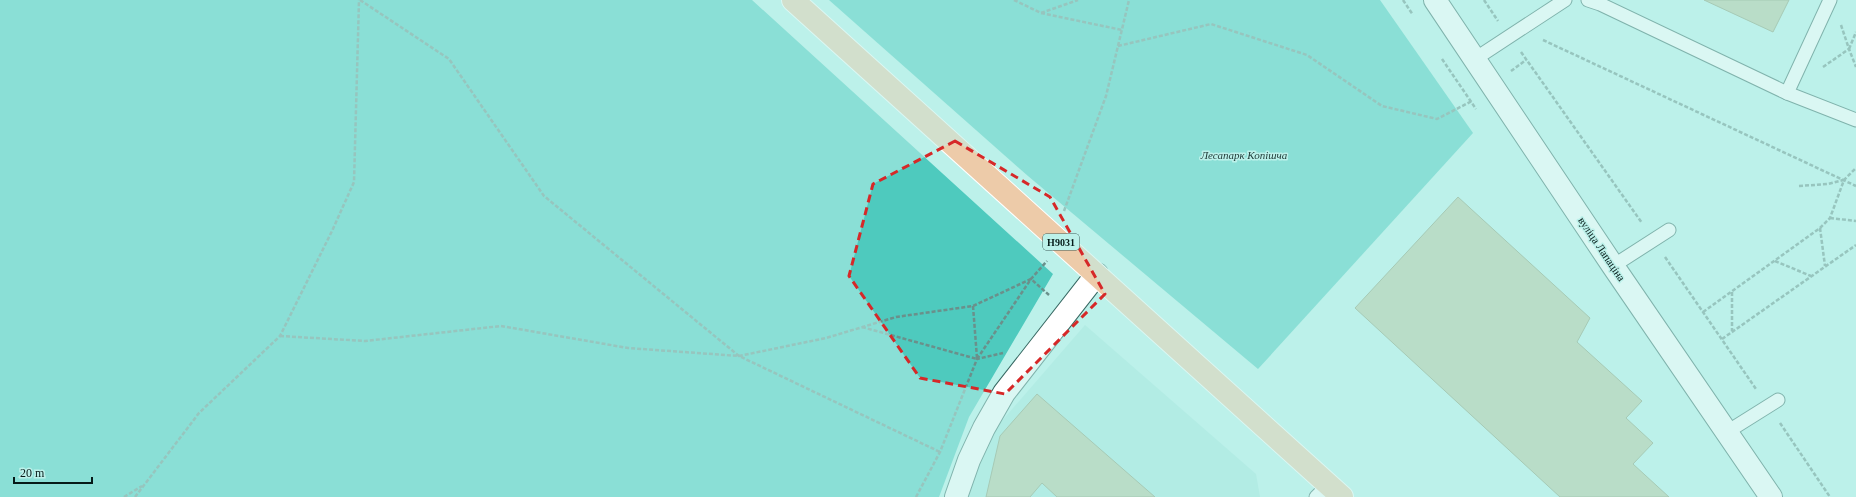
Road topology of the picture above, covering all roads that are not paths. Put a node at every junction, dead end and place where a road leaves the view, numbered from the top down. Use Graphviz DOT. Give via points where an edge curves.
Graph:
graph roads {
  1 [pos="793,0"];
  2 [pos="1435,0"];
  3 [pos="1565,0"];
  4 [pos="1588,0"];
  5 [pos="1830,0"];
  6 [pos="1475,59"];
  7 [pos="1787,93"];
  8 [pos="1856,120"];
  9 [pos="1669,230"];
  10 [pos="1613,266"];
  11 [pos="1096,274"];
  12 [pos="1773,403"];
  13 [pos="1727,432"];
  14 [pos="1329,493"];
  15 [pos="956,497"];
  16 [pos="1772,497"];
  1 -- 11 [label="main road, Н9031"];
  2 -- 6 [label="main road, вуліца Лапаціна"];
  3 -- 6 [label="lane"];
  4 -- 7 [label="lane"];
  5 -- 7 [label="lane"];
  6 -- 10 [label="main road, вуліца Лапаціна"];
  7 -- 8 [label="lane"];
  9 -- 10 [label="lane"];
  10 -- 13 [label="main road, вуліца Лапаціна"];
  11 -- 14 [label="main road, Н9031"];
  11 -- 15 [label="main road" via="1004,393 969,460"];
  12 -- 13 [label="lane"];
  13 -- 16 [label="main road, вуліца Лапаціна"];
}
